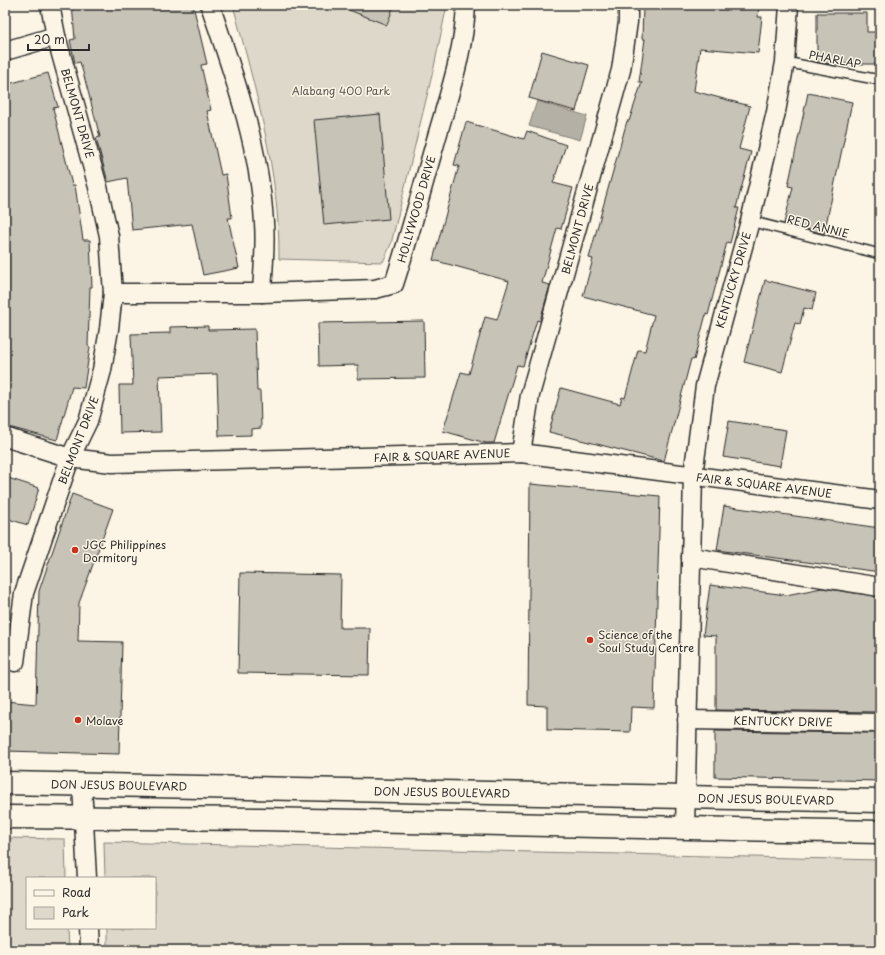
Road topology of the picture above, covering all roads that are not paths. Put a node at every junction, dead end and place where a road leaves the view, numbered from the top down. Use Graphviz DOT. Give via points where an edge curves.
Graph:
graph roads {
  1 [pos="50,5"];
  2 [pos="210,5"];
  3 [pos="466,5"];
  4 [pos="628,5"];
  5 [pos="789,5"];
  6 [pos="56,36"];
  7 [pos="5,51"];
  8 [pos="785,62"];
  9 [pos="880,80"];
  10 [pos="750,221"];
  11 [pos="880,254"];
  12 [pos="113,293"];
  13 [pos="262,293"];
  14 [pos="5,437"];
  15 [pos="521,453"];
  16 [pos="70,458"];
  17 [pos="693,475"];
  18 [pos="880,500"];
  19 [pos="691,557"];
  20 [pos="880,587"];
  21 [pos="15,662"];
  22 [pos="687,720"];
  23 [pos="880,723"];
  24 [pos="5,783"];
  25 [pos="82,784"];
  26 [pos="566,795"];
  27 [pos="685,797"];
  28 [pos="880,801"];
  29 [pos="5,817"];
  30 [pos="84,817"];
  31 [pos="565,825"];
  32 [pos="685,828"];
  33 [pos="880,832"];
  34 [pos="87,877"];
  35 [pos="88,929"];
  36 [pos="89,950"];
  1 -- 6 [label="street, BELMONT DRIVE"];
  2 -- 13 [label="street" via="256,154 264,224"];
  3 -- 13 [label="street, HOLLYWOOD DRIVE" via="458,64 394,284 375,289"];
  4 -- 15 [label="street, BELMONT DRIVE" via="622,70 530,395"];
  5 -- 8 [label="street, KENTUCKY DRIVE"];
  6 -- 7 [label="street"];
  6 -- 12 [label="street, BELMONT DRIVE" via="109,236"];
  8 -- 9 [label="lane, PHARLAP"];
  8 -- 10 [label="street, KENTUCKY DRIVE"];
  10 -- 11 [label="lane, RED ANNIE"];
  10 -- 17 [label="street, KENTUCKY DRIVE" via="705,386"];
  12 -- 13 [label="street, HOLLYWOOD DRIVE"];
  12 -- 16 [label="street, BELMONT DRIVE" via="102,370 88,421"];
  14 -- 16 [label="street, FAIR & SQUARE AVENUE"];
  15 -- 16 [label="street, FAIR & SQUARE AVENUE" via="112,463"];
  15 -- 17 [label="street, FAIR & SQUARE AVENUE"];
  16 -- 21 [label="street, BELMONT DRIVE" via="24,593"];
  17 -- 18 [label="street, FAIR & SQUARE AVENUE"];
  17 -- 19 [label="street, KENTUCKY DRIVE"];
  19 -- 20 [label="street"];
  19 -- 22 [label="street, KENTUCKY DRIVE"];
  22 -- 23 [label="street, KENTUCKY DRIVE"];
  22 -- 27 [label="street, KENTUCKY DRIVE"];
  24 -- 25 [label="street, DON JESUS BOULEVARD"];
  25 -- 26 [label="street, DON JESUS BOULEVARD"];
  25 -- 30 [label="street"];
  26 -- 27 [label="street, DON JESUS BOULEVARD"];
  26 -- 31 [label="street"];
  27 -- 28 [label="street, DON JESUS BOULEVARD"];
  27 -- 32 [label="street, KENTUCKY DRIVE"];
  29 -- 30 [label="street"];
  30 -- 31 [label="street"];
  30 -- 34 [label="street"];
  31 -- 32 [label="street"];
  32 -- 33 [label="street"];
  35 -- 36 [label="street"];
}
